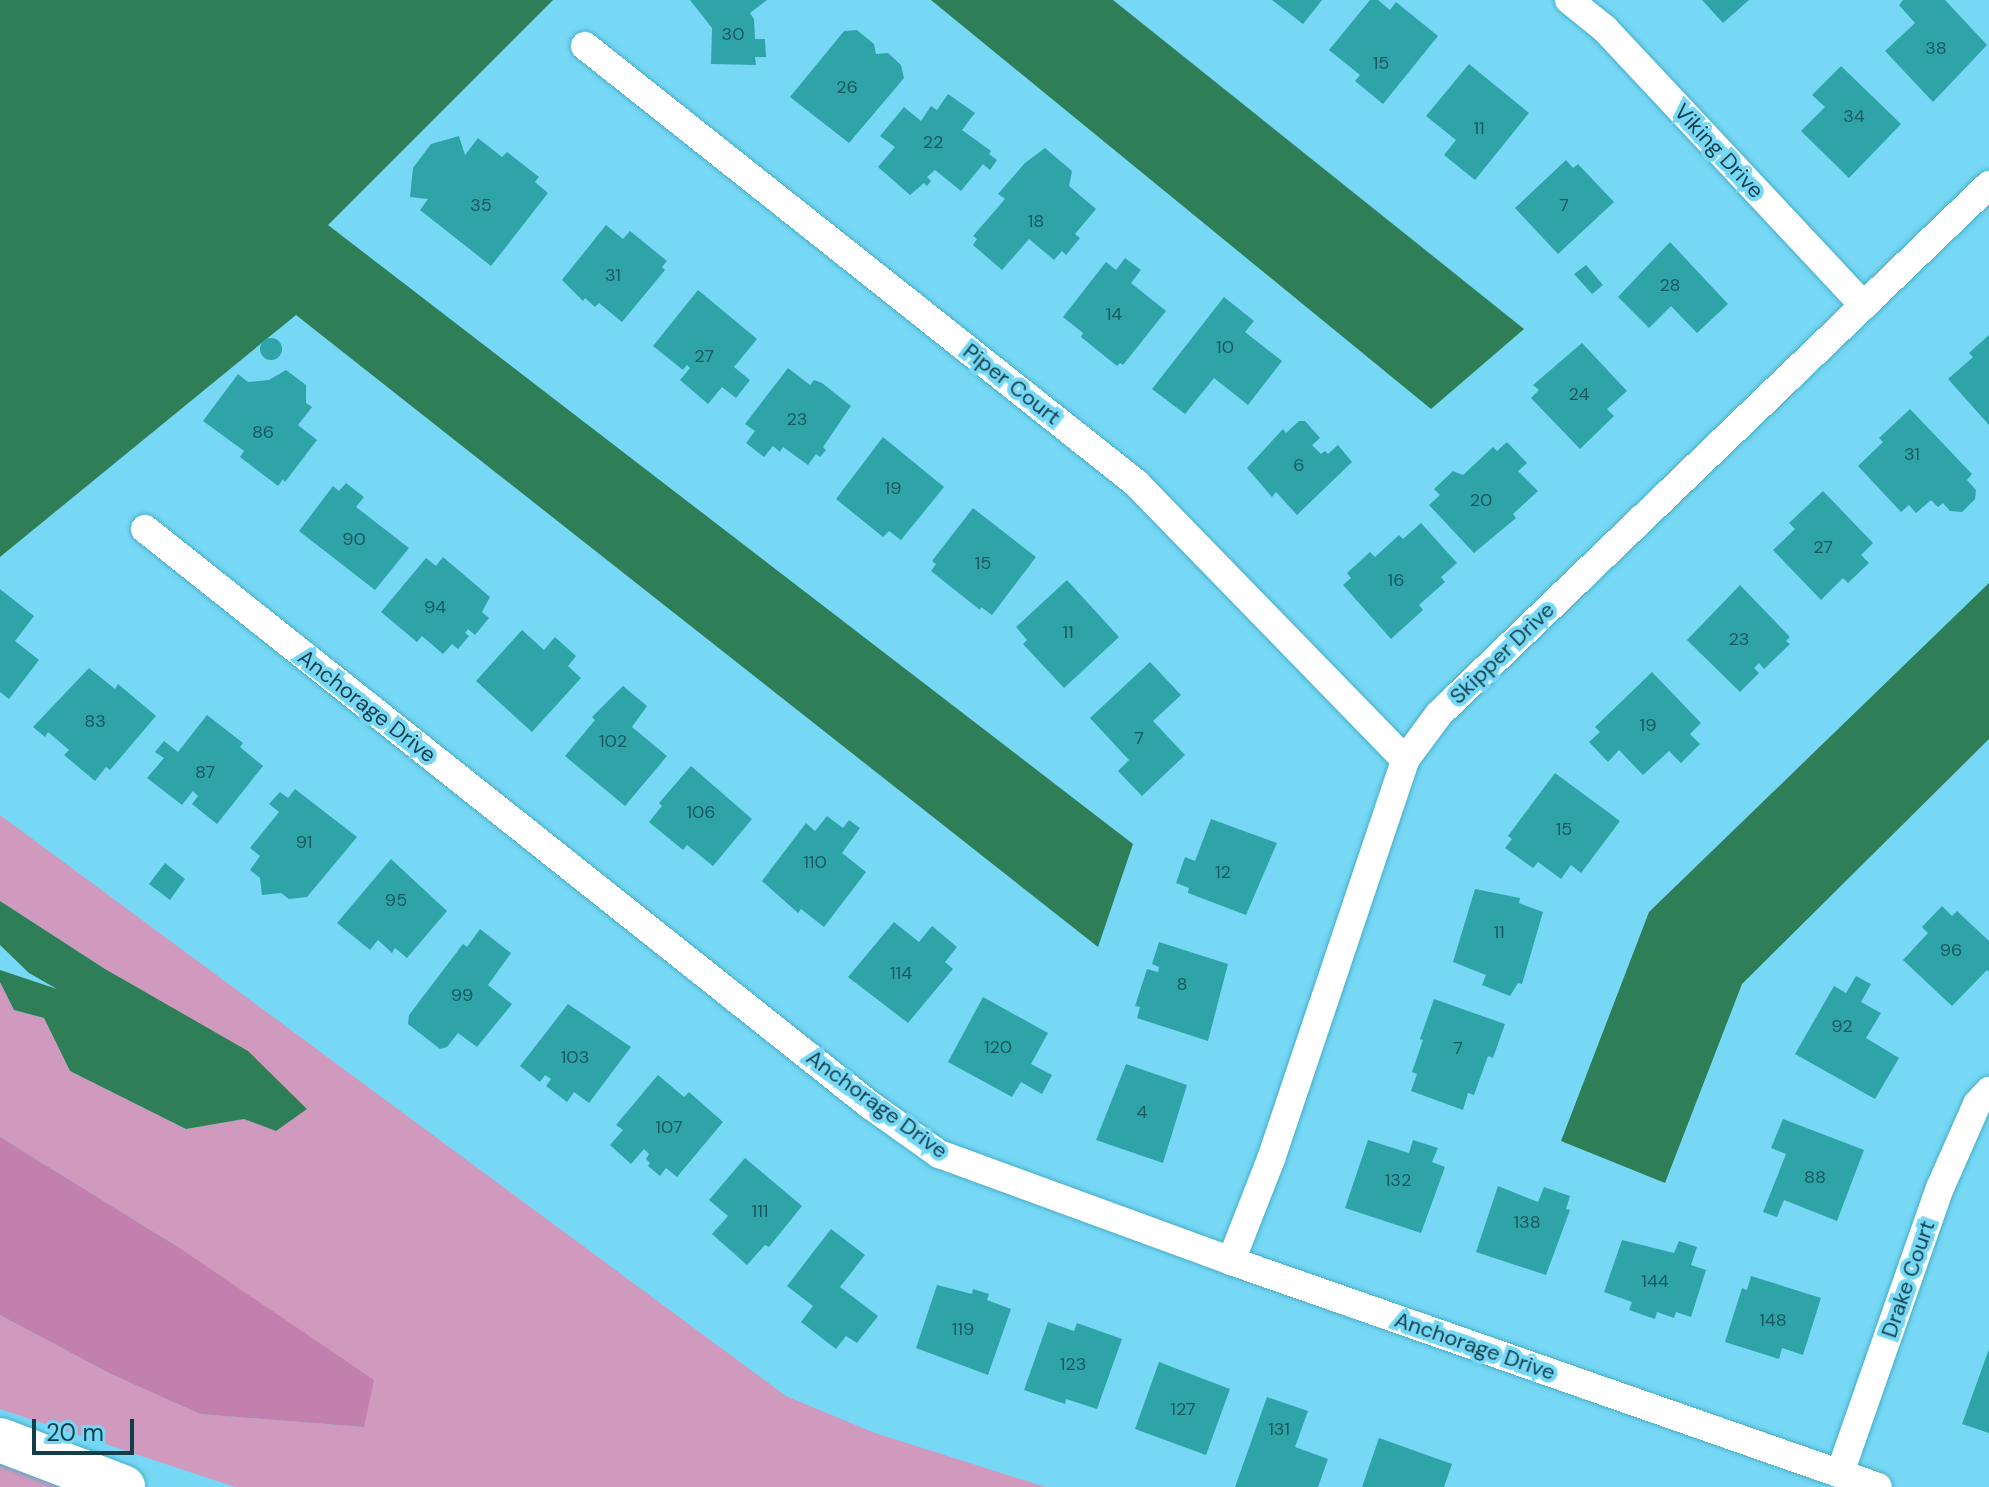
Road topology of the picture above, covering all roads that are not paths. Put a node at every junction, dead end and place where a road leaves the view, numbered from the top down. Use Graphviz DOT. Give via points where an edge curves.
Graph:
graph roads {
  1 [pos="1569,0"];
  2 [pos="585,46"];
  3 [pos="1989,185"];
  4 [pos="1864,306"];
  5 [pos="145,529"];
  6 [pos="1405,760"];
  7 [pos="1989,1091"];
  8 [pos="1231,1261"];
  9 [pos="0,1440"];
  10 [pos="1840,1473"];
  11 [pos="123,1487"];
  12 [pos="1878,1487"];
  1 -- 4 [label="street, Viking Drive" via="1605,29"];
  2 -- 6 [label="street, Piper Court" via="1136,483"];
  3 -- 4 [label="street, Skipper Drive"];
  4 -- 6 [label="street, Skipper Drive" via="1439,714"];
  5 -- 8 [label="street, Anchorage Drive" via="870,1105 939,1154"];
  6 -- 8 [label="street, Skipper Drive" via="1271,1159"];
  7 -- 10 [label="street, Drake Court" via="1977,1104 1940,1188"];
  8 -- 10 [label="street, Anchorage Drive"];
  9 -- 11 [label="highway"];
  10 -- 12 [label="street, Anchorage Drive"];
}
